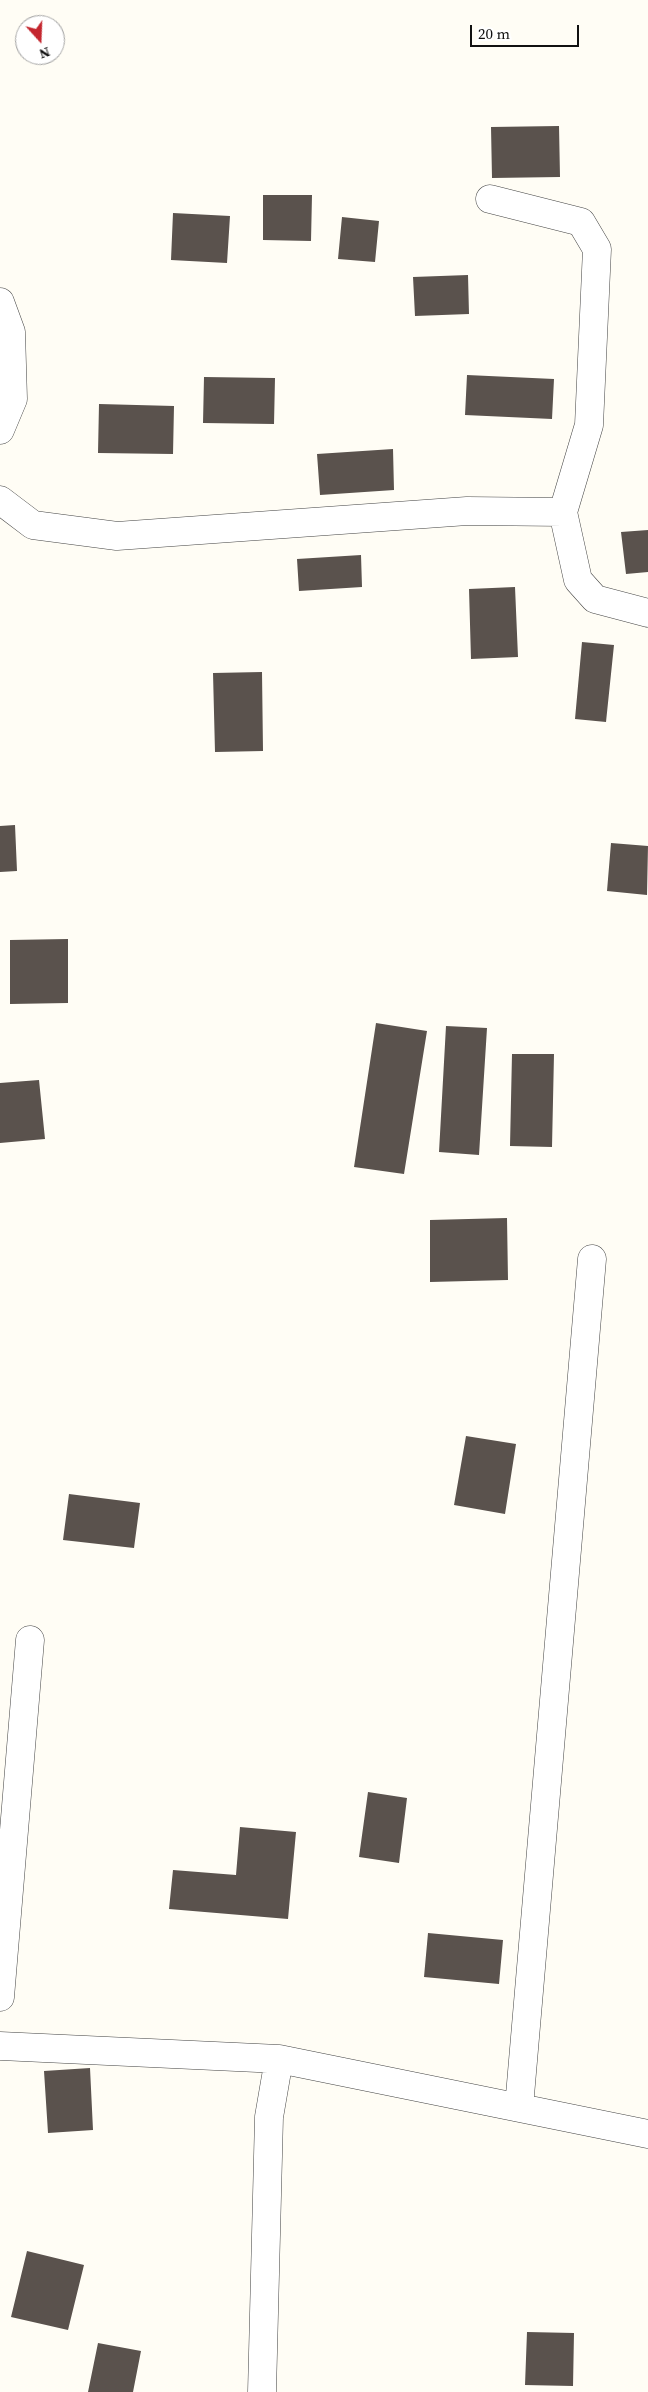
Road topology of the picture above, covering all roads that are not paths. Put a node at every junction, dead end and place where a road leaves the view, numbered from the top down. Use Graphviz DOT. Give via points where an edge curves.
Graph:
graph roads {
  1 [pos="490,200"];
  2 [pos="0,302"];
  3 [pos="0,430"];
  4 [pos="0,500"];
  5 [pos="563,512"];
  6 [pos="648,613"];
  7 [pos="592,1259"];
  8 [pos="30,1640"];
  9 [pos="0,1998"];
  10 [pos="0,2046"];
  11 [pos="279,2059"];
  12 [pos="519,2108"];
  13 [pos="648,2134"];
  14 [pos="262,2392"];
  1 -- 5 [label="street" via="581,222 597,249 589,425"];
  2 -- 3 [label="street" via="11,332 13,399"];
  4 -- 5 [label="street" via="33,525 117,536 467,511"];
  5 -- 6 [label="street" via="578,580 595,599"];
  7 -- 12 [label="street"];
  8 -- 9 [label="street"];
  10 -- 11 [label="street"];
  11 -- 12 [label="street"];
  11 -- 14 [label="street" via="269,2117"];
  12 -- 13 [label="street"];
}
